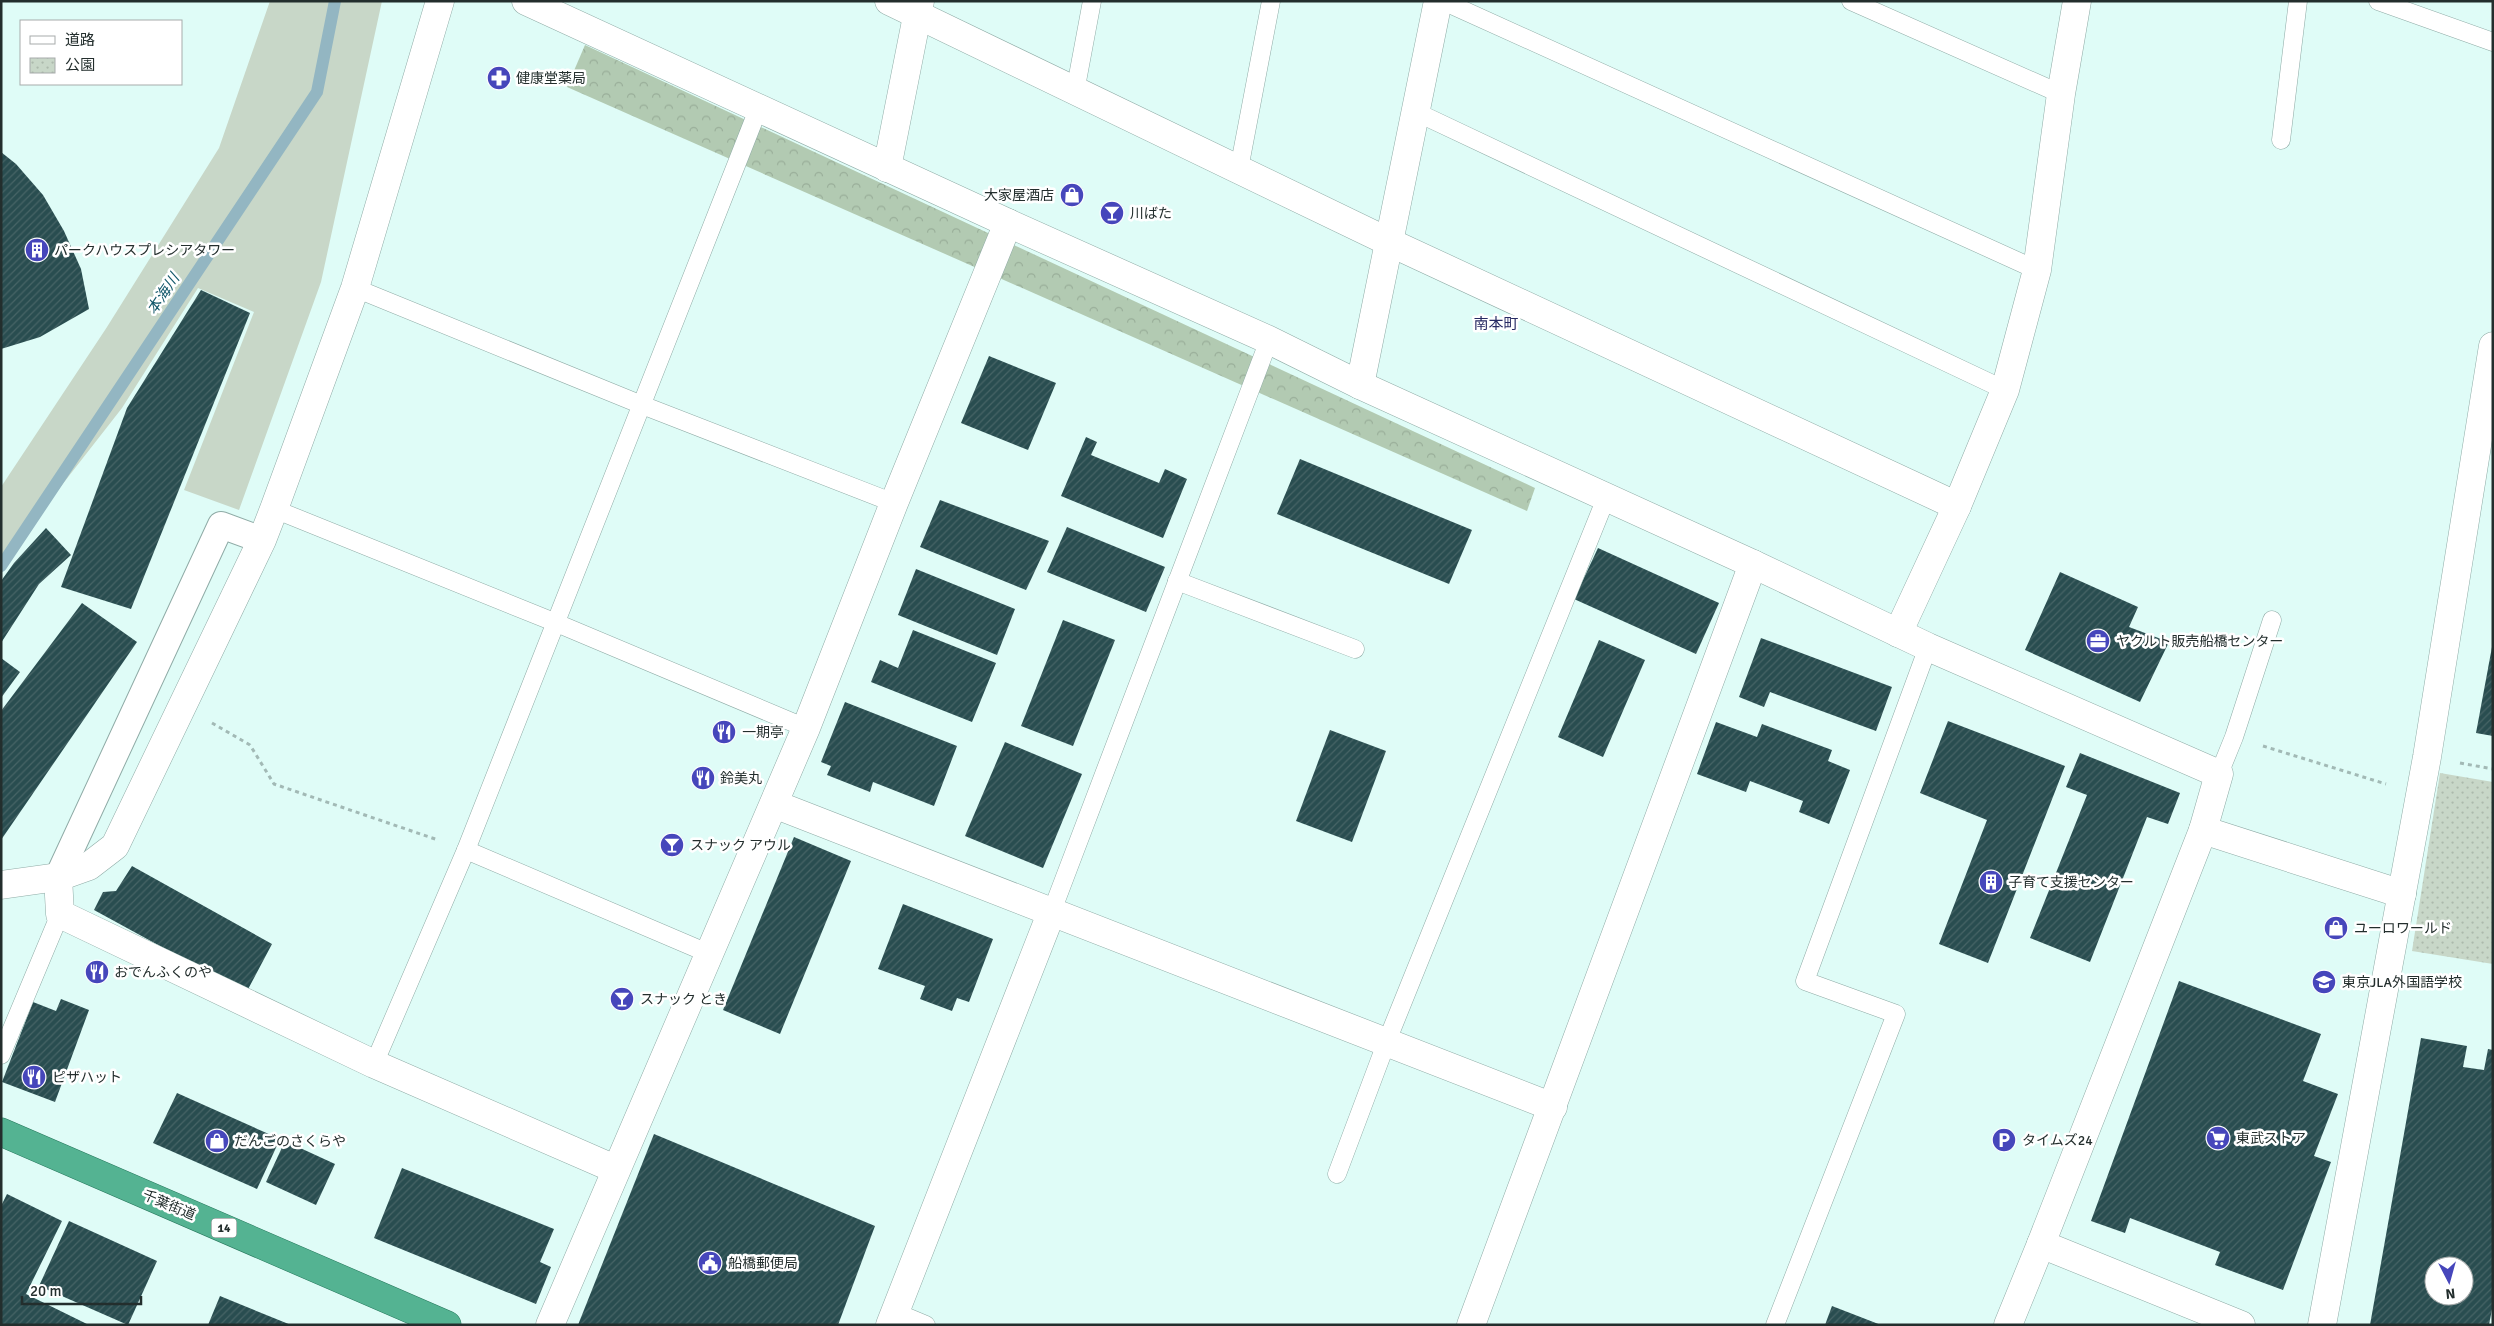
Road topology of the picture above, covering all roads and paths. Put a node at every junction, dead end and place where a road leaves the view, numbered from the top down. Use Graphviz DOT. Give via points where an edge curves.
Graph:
graph roads {
  1 [pos="440,1"];
  2 [pos="526,1"];
  3 [pos="889,1"];
  4 [pos="1092,1"];
  5 [pos="1271,1"];
  6 [pos="1438,1"];
  7 [pos="1443,1"];
  8 [pos="1851,1"];
  9 [pos="2077,1"];
  10 [pos="2298,1"];
  11 [pos="2378,1"];
  12 [pos="919,8"];
  13 [pos="2493,42"];
  14 [pos="1074,92"];
  15 [pos="2061,94"];
  16 [pos="759,108"];
  17 [pos="1416,112"];
  18 [pos="2281,140"];
  19 [pos="887,168"];
  20 [pos="1239,169"];
  21 [pos="1008,224"];
  22 [pos="1389,242"];
  23 [pos="2037,270"];
  24 [pos="355,288"];
  25 [pos="1269,340"];
  26 [pos="2493,346"];
  27 [pos="1360,385"];
  28 [pos="2004,390"];
  29 [pos="642,406"];
  30 [pos="1606,498"];
  31 [pos="894,503"];
  32 [pos="1956,506"];
  33 [pos="274,509"];
  34 [pos="262,540"];
  35 [pos="1753,564"];
  36 [pos="1178,581"];
  37 [pos="2272,620"];
  38 [pos="554,622"];
  39 [pos="1898,633"];
  40 [pos="1928,647"];
  41 [pos="1355,649"];
  42 [pos="184,706"];
  43 [pos="806,728"];
  44 [pos="2234,737"];
  45 [pos="2219,774"];
  46 [pos="2420,794"];
  47 [pos="774,804"];
  48 [pos="2203,830"];
  49 [pos="466,850"];
  50 [pos="58,877"];
  51 [pos="1,885"];
  52 [pos="2402,894"];
  53 [pos="1052,911"];
  54 [pos="60,914"];
  55 [pos="710,954"];
  56 [pos="1387,1041"];
  57 [pos="1,1054"];
  58 [pos="374,1064"];
  59 [pos="1552,1107"];
  60 [pos="1,1132"];
  61 [pos="616,1169"];
  62 [pos="1337,1174"];
  63 [pos="2041,1244"];
  64 [pos="893,1318"];
  65 [pos="447,1325"];
  66 [pos="550,1325"];
  67 [pos="926,1325"];
  68 [pos="1470,1325"];
  69 [pos="1775,1325"];
  70 [pos="2008,1325"];
  71 [pos="2241,1325"];
  72 [pos="2322,1325"];
  1 -- 24 [label="street"];
  2 -- 16 [label="street"];
  3 -- 12 [label="street"];
  4 -- 14 [label="lane"];
  5 -- 20 [label="lane"];
  6 -- 17 [label="street"];
  7 -- 23 [label="lane"];
  8 -- 15 [label="lane"];
  9 -- 15 [label="street"];
  10 -- 18 [label="lane"];
  11 -- 13 [label="lane"];
  12 -- 14 [label="street"];
  12 -- 19 [label="street"];
  14 -- 20 [label="street"];
  15 -- 23 [label="street"];
  16 -- 19 [label="street"];
  16 -- 29 [label="lane"];
  17 -- 22 [label="street"];
  17 -- 28 [label="lane"];
  19 -- 21 [label="street"];
  20 -- 22 [label="street"];
  21 -- 25 [label="street"];
  21 -- 31 [label="street"];
  22 -- 27 [label="street"];
  22 -- 32 [label="street"];
  23 -- 28 [label="street"];
  24 -- 29 [label="lane"];
  24 -- 33 [label="street"];
  25 -- 27 [label="street"];
  25 -- 36 [label="lane"];
  26 -- 46 [label="street"];
  27 -- 30 [label="street"];
  28 -- 32 [label="street"];
  29 -- 31 [label="lane"];
  29 -- 38 [label="lane"];
  30 -- 35 [label="street"];
  30 -- 56 [label="lane"];
  31 -- 43 [label="street"];
  32 -- 39 [label="street"];
  33 -- 34 [label="street"];
  33 -- 38 [label="lane"];
  34 -- 42 [label="street"];
  34 -- 50 [label="street" via="222,525"];
  35 -- 39 [label="street"];
  35 -- 59 [label="street"];
  36 -- 41 [label="lane"];
  36 -- 53 [label="lane"];
  37 -- 44 [label="lane"];
  38 -- 43 [label="lane"];
  38 -- 49 [label="lane"];
  39 -- 40 [label="street"];
  40 -- 45 [label="street"];
  40 -- 69 [label="lane" via="1805,981 1896,1014"];
  42 -- 49 [label="path" via="250,745 274,784"];
  42 -- 50 [label="street" via="115,846 89,866"];
  43 -- 47 [label="street"];
  44 -- 45 [label="lane"];
  44 -- 46 [label="path"];
  45 -- 48 [label="street"];
  46 -- 52 [label="street"];
  47 -- 53 [label="street"];
  47 -- 55 [label="street"];
  48 -- 52 [label="street"];
  48 -- 63 [label="street"];
  49 -- 55 [label="lane"];
  49 -- 58 [label="lane"];
  50 -- 51 [label="street"];
  50 -- 54 [label="street"];
  52 -- 72 [label="street"];
  53 -- 56 [label="street"];
  53 -- 64 [label="street"];
  54 -- 57 [label="lane"];
  54 -- 58 [label="street"];
  55 -- 61 [label="street"];
  56 -- 59 [label="street"];
  56 -- 62 [label="lane"];
  58 -- 61 [label="street"];
  59 -- 68 [label="street"];
  60 -- 65 [label="highway, 千葉街道 / 14"];
  61 -- 66 [label="street"];
  63 -- 70 [label="street"];
  63 -- 71 [label="street"];
  64 -- 67 [label="lane"];
}
